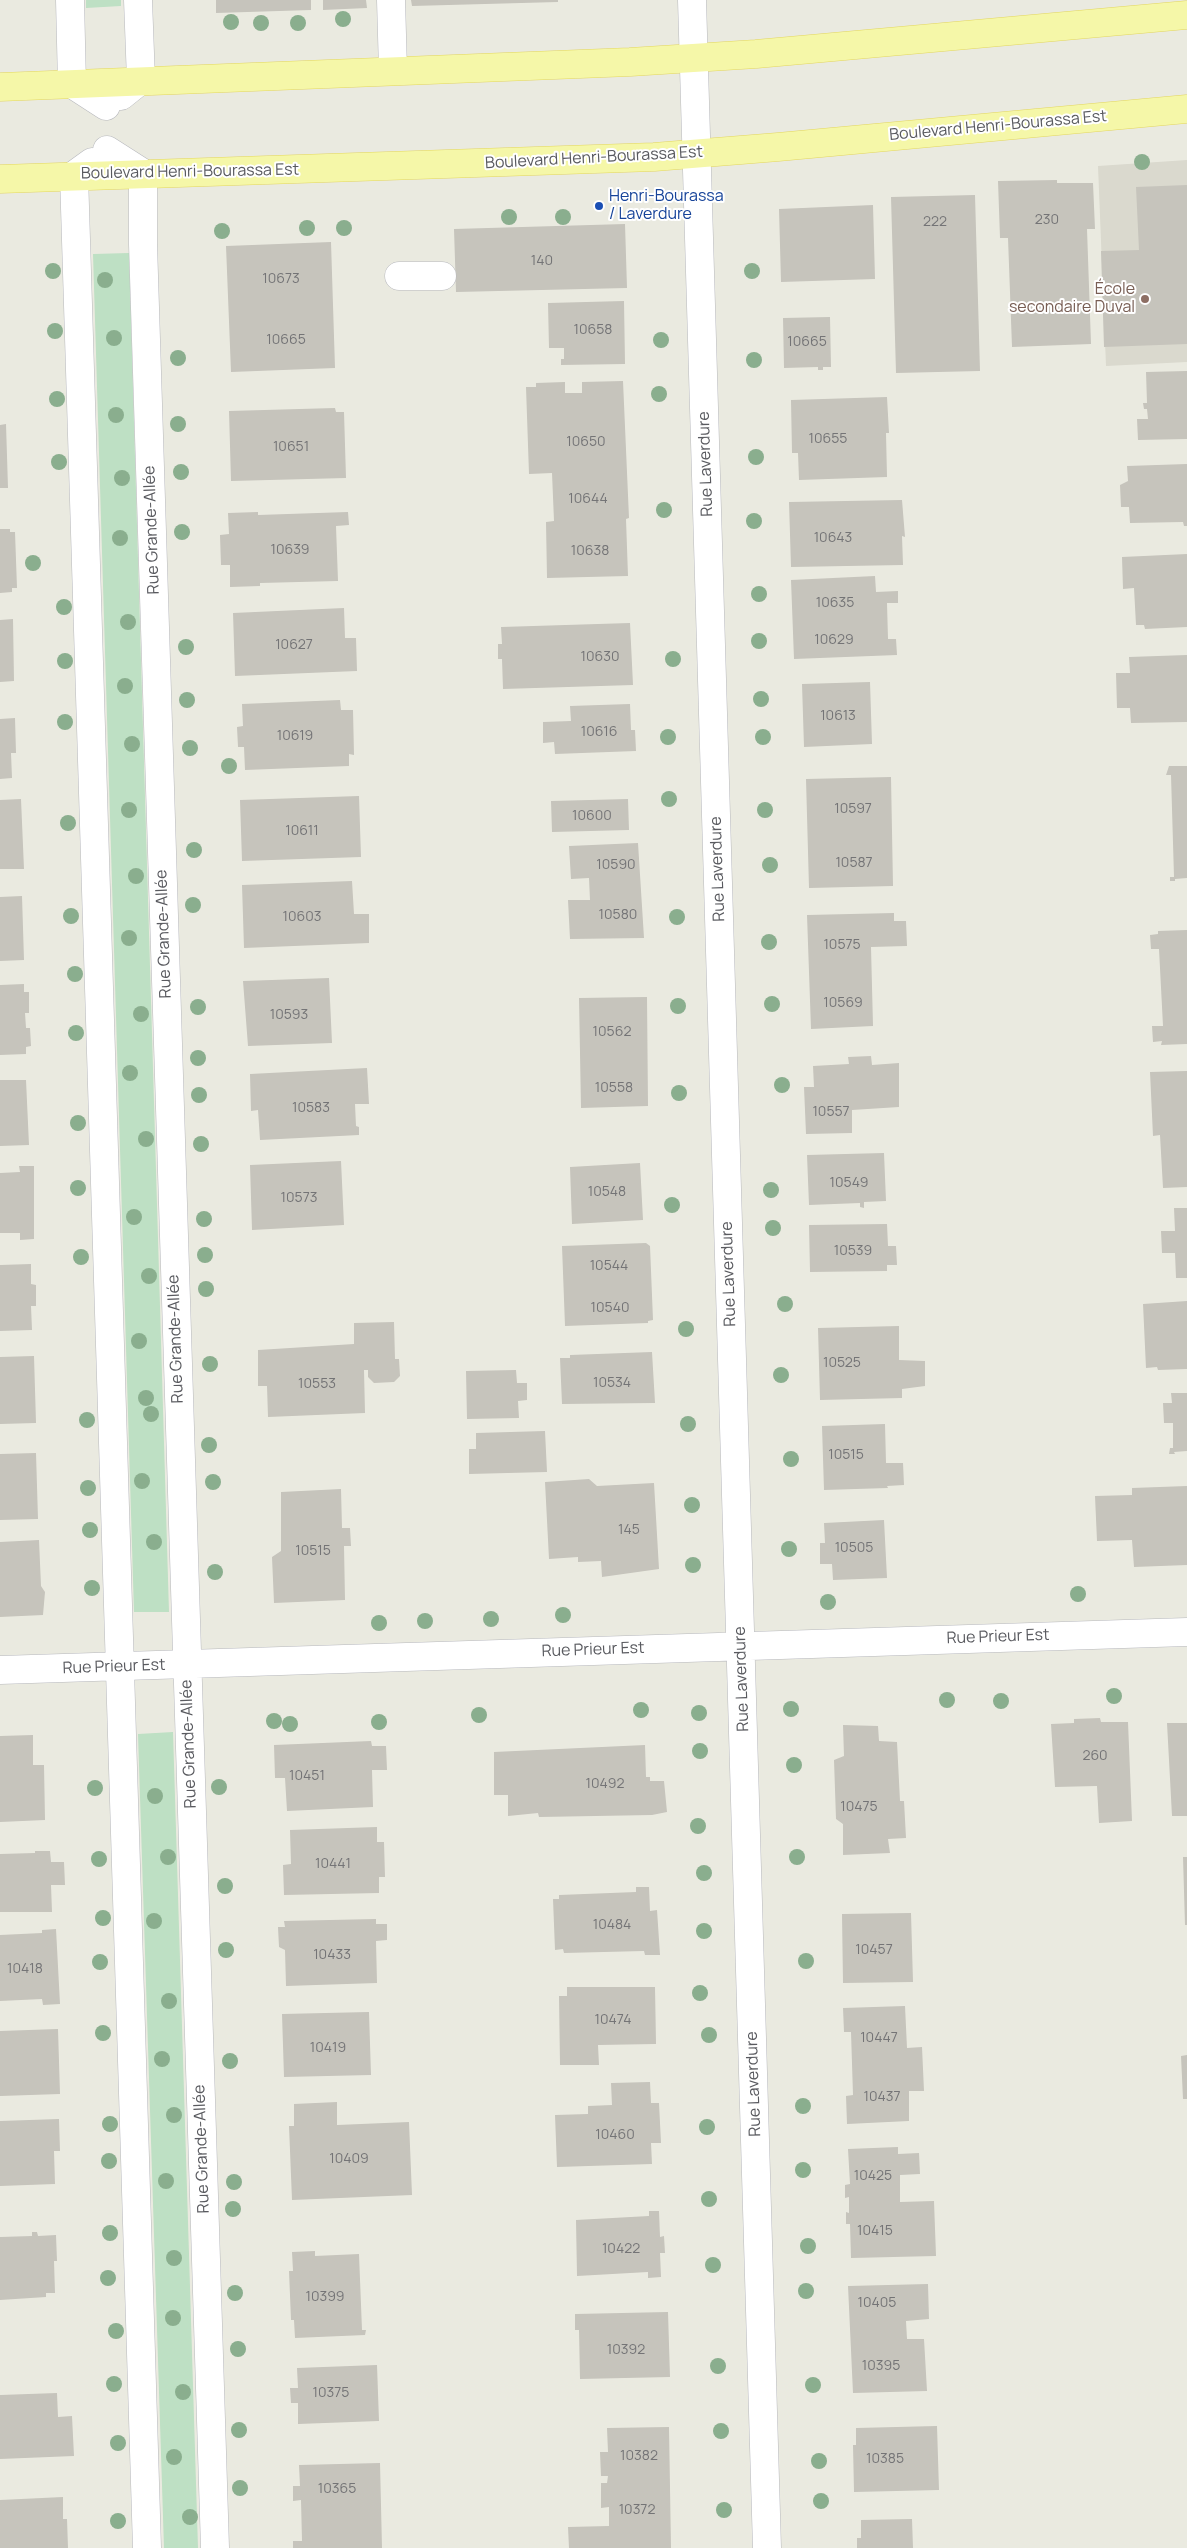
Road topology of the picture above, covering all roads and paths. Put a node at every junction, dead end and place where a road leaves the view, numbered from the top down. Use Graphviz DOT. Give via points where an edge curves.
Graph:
graph roads {
  1 [pos="70,0"];
  2 [pos="138,0"];
  3 [pos="391,0"];
  4 [pos="692,0"];
  5 [pos="1187,16"];
  6 [pos="693,58"];
  7 [pos="393,70"];
  8 [pos="141,80"];
  9 [pos="72,84"];
  10 [pos="0,86"];
  11 [pos="106,106"];
  12 [pos="1187,109"];
  13 [pos="107,150"];
  14 [pos="697,154"];
  15 [pos="143,173"];
  16 [pos="74,175"];
  17 [pos="0,180"];
  18 [pos="399,276"];
  19 [pos="442,276"];
  20 [pos="1187,1632"];
  21 [pos="741,1645"];
  22 [pos="186,1664"];
  23 [pos="119,1667"];
  24 [pos="0,1670"];
  25 [pos="147,2548"];
  26 [pos="215,2548"];
  27 [pos="767,2548"];
  1 -- 9 [label="street"];
  2 -- 8 [label="street"];
  3 -- 7 [label="street"];
  4 -- 6 [label="street, Rue Laverdure"];
  5 -- 6 [label="main road"];
  6 -- 7 [label="main road"];
  6 -- 14 [label="street, Rue Laverdure"];
  7 -- 8 [label="main road"];
  8 -- 9 [label="main road"];
  8 -- 11 [label="street"];
  9 -- 10 [label="main road"];
  9 -- 11 [label="street"];
  11 -- 13 [label="street"];
  12 -- 14 [label="main road, Boulevard Henri-Bourassa Est"];
  13 -- 15 [label="street"];
  13 -- 16 [label="street"];
  14 -- 15 [label="main road, Boulevard Henri-Bourassa Est"];
  14 -- 21 [label="street, Rue Laverdure"];
  15 -- 16 [label="main road, Boulevard Henri-Bourassa Est"];
  15 -- 22 [label="street, Rue Grande-Allée"];
  16 -- 17 [label="main road, Boulevard Henri-Bourassa Est"];
  16 -- 23 [label="street"];
  18 -- 19 [label="street"];
  20 -- 21 [label="street, Rue Prieur Est"];
  21 -- 22 [label="street, Rue Prieur Est"];
  21 -- 27 [label="street, Rue Laverdure"];
  22 -- 23 [label="street, Rue Prieur Est"];
  22 -- 26 [label="street, Rue Grande-Allée"];
  23 -- 24 [label="street, Rue Prieur Est"];
  23 -- 25 [label="street"];
}
